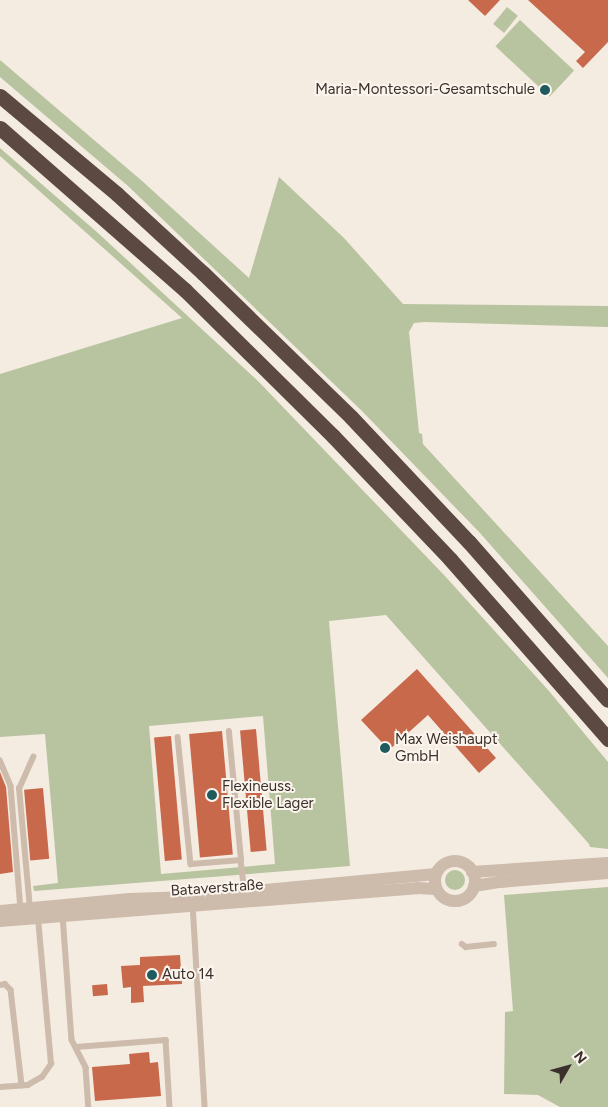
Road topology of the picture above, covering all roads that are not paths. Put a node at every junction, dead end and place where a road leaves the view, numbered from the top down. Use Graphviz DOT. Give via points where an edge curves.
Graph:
graph roads {
  1 [pos="0,96"];
  2 [pos="0,128"];
  3 [pos="608,700"];
  4 [pos="229,732"];
  5 [pos="178,737"];
  6 [pos="608,739"];
  7 [pos="33,757"];
  8 [pos="0,760"];
  9 [pos="241,860"];
  10 [pos="608,863"];
  11 [pos="472,872"];
  12 [pos="608,873"];
  13 [pos="436,874"];
  14 [pos="474,886"];
  15 [pos="436,889"];
  16 [pos="244,892"];
  17 [pos="193,902"];
  18 [pos="0,911"];
  19 [pos="63,911"];
  20 [pos="30,913"];
  21 [pos="0,921"];
  22 [pos="462,944"];
  23 [pos="494,944"];
  24 [pos="0,985"];
  25 [pos="76,1047"];
  26 [pos="22,1085"];
  27 [pos="0,1087"];
  28 [pos="89,1107"];
  29 [pos="170,1107"];
  30 [pos="205,1107"];
  1 -- 3 [label="highway" via="117,194 351,417 469,542"];
  2 -- 6 [label="highway" via="185,290 333,436 450,559"];
  4 -- 9 [label="lane"];
  5 -- 9 [label="lane" via="191,864"];
  7 -- 20 [label="lane" via="19,789"];
  8 -- 20 [label="lane" via="11,786"];
  9 -- 16 [label="lane"];
  10 -- 11 [label="street"];
  11 -- 13 [label="street, Bataverstraße" via="460,861 452,861 440,867"];
  11 -- 14 [label="street"];
  12 -- 14 [label="street, Bataverstraße"];
  13 -- 15 [label="street"];
  13 -- 16 [label="street, Bataverstraße"];
  14 -- 15 [label="street, Bataverstraße" via="469,894 455,901 441,896"];
  15 -- 17 [label="street, Bataverstraße"];
  16 -- 17 [label="street, Bataverstraße"];
  17 -- 19 [label="street, Bataverstraße"];
  17 -- 30 [label="lane"];
  18 -- 20 [label="street, Bataverstraße"];
  19 -- 20 [label="street, Bataverstraße"];
  19 -- 25 [label="lane" via="72,1040"];
  20 -- 21 [label="street, Bataverstraße"];
  20 -- 26 [label="lane" via="51,1064 42,1077"];
  22 -- 23 [label="lane" via="466,947"];
  24 -- 26 [label="lane" via="5,984 11,990"];
  25 -- 28 [label="lane" via="86,1068"];
  25 -- 29 [label="lane" via="166,1040"];
  26 -- 27 [label="lane"];
}
